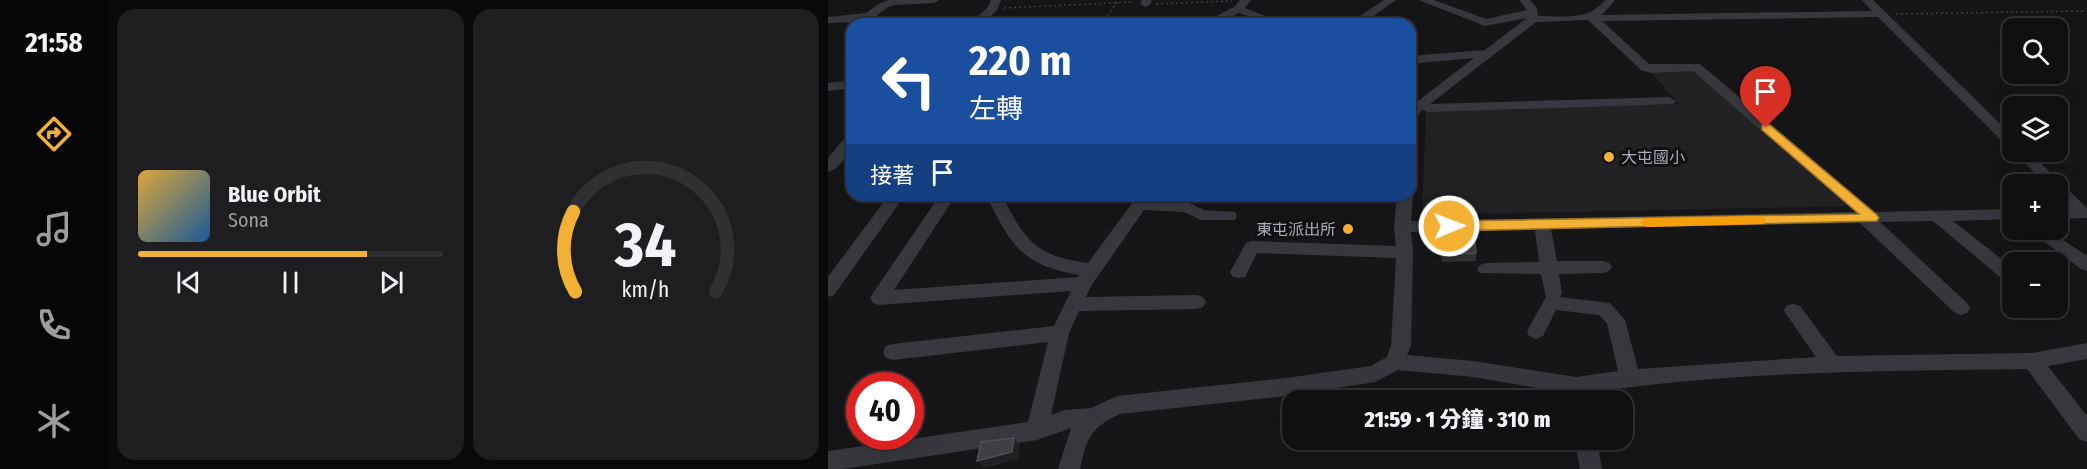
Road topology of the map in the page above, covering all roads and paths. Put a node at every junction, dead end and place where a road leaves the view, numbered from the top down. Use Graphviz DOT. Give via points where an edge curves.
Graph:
graph roads {
  1 [pos="934,0"];
  2 [pos="1246,0"];
  3 [pos="1390,0"];
  4 [pos="1424,0"];
  5 [pos="1524,0"];
  6 [pos="1610,0"];
  7 [pos="1867,0"];
  8 [pos="1146,2"];
  9 [pos="1118,3"];
  10 [pos="995,4"];
  11 [pos="1238,9"];
  12 [pos="2087,11"];
  13 [pos="1881,14"];
  14 [pos="1533,16"];
  15 [pos="862,18"];
  16 [pos="982,18"];
  17 [pos="1107,18"];
  18 [pos="1217,18"];
  19 [pos="1263,18"];
  20 [pos="1363,18"];
  21 [pos="1592,18"];
  22 [pos="828,20"];
  23 [pos="846,20"];
  24 [pos="1491,52"];
  25 [pos="1416,59"];
  26 [pos="846,85"];
  27 [pos="830,89"];
  28 [pos="1669,101"];
  29 [pos="1421,104"];
  30 [pos="1416,109"];
  31 [pos="2002,133"];
  32 [pos="846,145"];
  33 [pos="2031,162"];
  34 [pos="828,167"];
  35 [pos="2044,174"];
  36 [pos="2068,197"];
  37 [pos="893,201"];
  38 [pos="944,201"];
  39 [pos="997,201"];
  40 [pos="1141,201"];
  41 [pos="1148,201"];
  42 [pos="1404,201"];
  43 [pos="2085,213"];
  44 [pos="2002,214"];
  45 [pos="2068,214"];
  46 [pos="1229,216"];
  47 [pos="1938,217"];
  48 [pos="1868,218"];
  49 [pos="1542,224"];
  50 [pos="1402,227"];
  51 [pos="2051,240"];
  52 [pos="1405,252"];
  53 [pos="2087,265"];
  54 [pos="1549,267"];
  55 [pos="1603,267"];
  56 [pos="1486,269"];
  57 [pos="2002,269"];
  58 [pos="1239,272"];
  59 [pos="1087,277"];
  60 [pos="828,290"];
  61 [pos="1553,293"];
  62 [pos="1197,302"];
  63 [pos="1074,304"];
  64 [pos="1961,308"];
  65 [pos="1793,311"];
  66 [pos="1536,331"];
  67 [pos="1060,333"];
  68 [pos="893,351"];
  69 [pos="2087,351"];
  70 [pos="2032,361"];
  71 [pos="1395,362"];
  72 [pos="1832,364"];
  73 [pos="1630,378"];
  74 [pos="1564,390"];
  75 [pos="1588,390"];
  76 [pos="1091,417"];
  77 [pos="1037,430"];
  78 [pos="2087,432"];
  79 [pos="1588,450"];
  80 [pos="828,461"];
  81 [pos="1069,469"];
  82 [pos="1591,469"];
  1 -- 15 [label="street" via="884,4"];
  2 -- 8 [label="path"];
  2 -- 11 [label="street"];
  3 -- 20 [label="street"];
  4 -- 14 [label="street" via="1485,23"];
  5 -- 14 [label="street"];
  6 -- 21 [label="street" via="1603,12"];
  7 -- 13 [label="street"];
  8 -- 9 [label="path"];
  9 -- 10 [label="path"];
  9 -- 17 [label="path"];
  10 -- 16 [label="street"];
  11 -- 18 [label="street"];
  11 -- 19 [label="street"];
  12 -- 13 [label="path"];
  13 -- 21 [label="street"];
  13 -- 31 [label="street"];
  14 -- 21 [label="street"];
  14 -- 24 [label="street"];
  21 -- 48 [label="street" via="1645,67 1696,67"];
  22 -- 23 [label="street"];
  24 -- 25 [label="street"];
  24 -- 29 [label="street"];
  26 -- 27 [label="street"];
  28 -- 29 [label="street" via="1428,108"];
  29 -- 30 [label="street"];
  32 -- 34 [label="street"];
  33 -- 35 [label="street"];
  36 -- 43 [label="street"];
  37 -- 60 [label="street"];
  38 -- 59 [label="street" via="879,298"];
  39 -- 59 [label="street" via="1029,250"];
  40 -- 59 [label="street"];
  41 -- 46 [label="street" via="1186,207 1201,215"];
  42 -- 50 [label="street"];
  43 -- 45 [label="street"];
  44 -- 47 [label="street"];
  47 -- 48 [label="street"];
  47 -- 57 [label="street"];
  48 -- 49 [label="street"];
  48 -- 64 [label="street"];
  49 -- 50 [label="street"];
  49 -- 54 [label="street"];
  50 -- 52 [label="street"];
  51 -- 53 [label="street"];
  52 -- 58 [label="street" via="1252,247"];
  52 -- 71 [label="street" via="1401,345"];
  54 -- 55 [label="street"];
  54 -- 56 [label="street"];
  54 -- 61 [label="street"];
  59 -- 63 [label="street"];
  62 -- 63 [label="street"];
  63 -- 67 [label="street"];
  65 -- 72 [label="street"];
  66 -- 73 [label="street" via="1551,303 1604,308 1616,320"];
  67 -- 68 [label="street"];
  67 -- 77 [label="street"];
  69 -- 70 [label="street"];
  70 -- 72 [label="street"];
  70 -- 78 [label="street"];
  71 -- 74 [label="street" via="1473,369"];
  71 -- 76 [label="street" via="1375,374 1117,405"];
  72 -- 73 [label="street"];
  73 -- 75 [label="street"];
  76 -- 77 [label="street" via="1064,419"];
  76 -- 81 [label="street" via="1077,436"];
  77 -- 80 [label="street"];
  79 -- 82 [label="street"];
}
